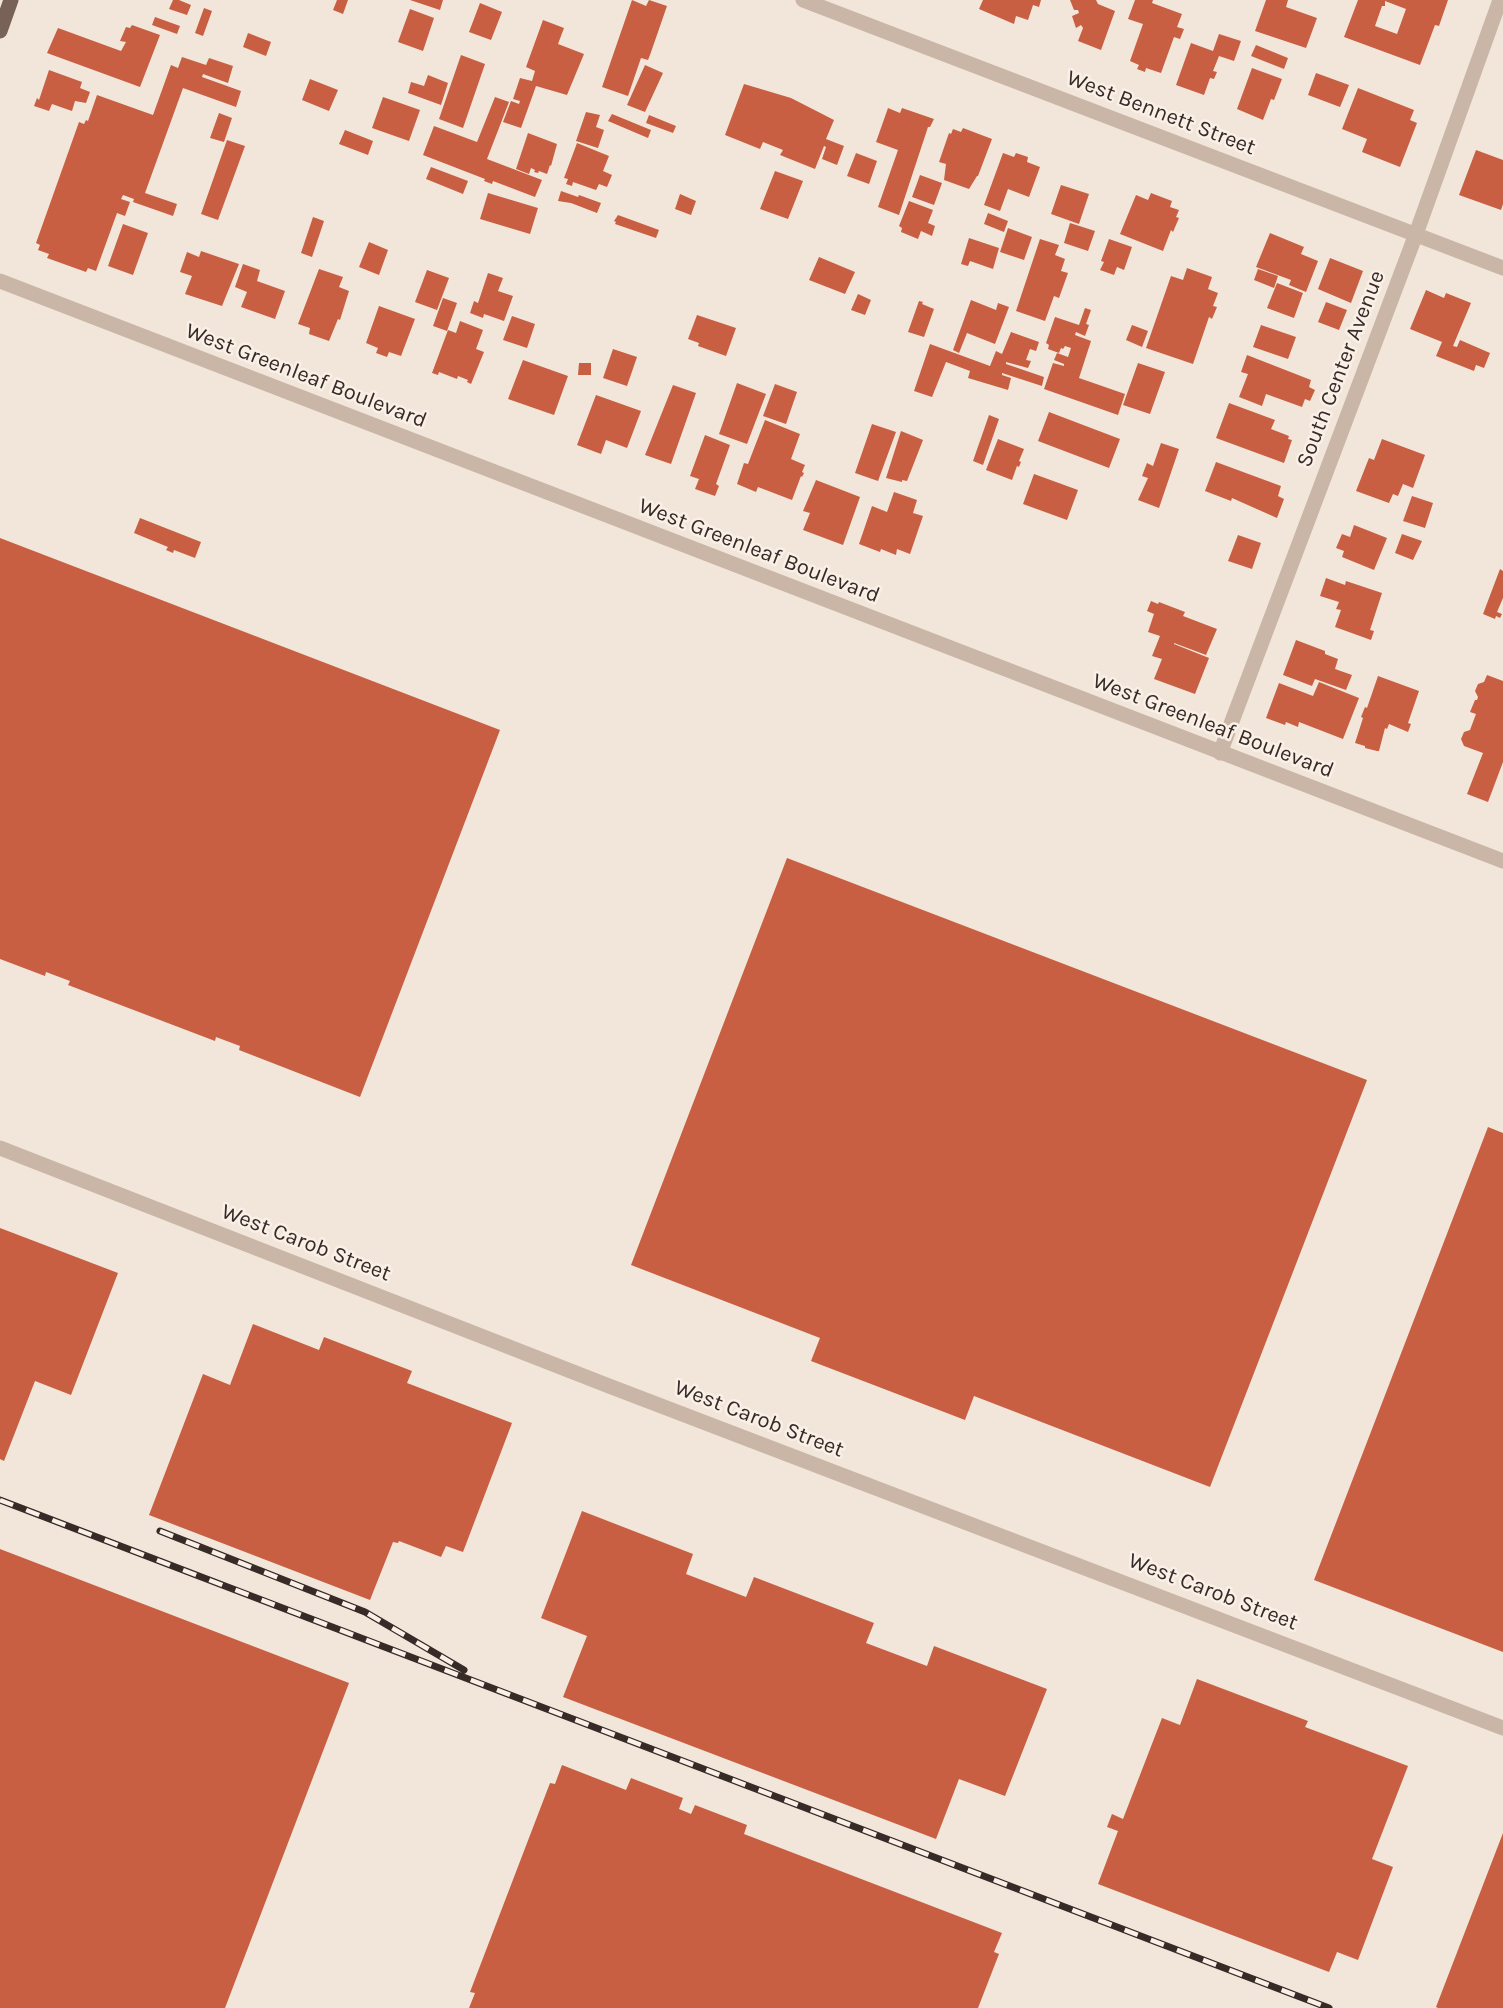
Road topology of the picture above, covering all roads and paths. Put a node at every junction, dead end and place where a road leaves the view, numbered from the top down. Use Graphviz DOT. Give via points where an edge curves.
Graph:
graph roads {
  1 [pos="11,0"];
  2 [pos="803,0"];
  3 [pos="1500,0"];
  4 [pos="0,32"];
  5 [pos="1416,234"];
  6 [pos="1503,268"];
  7 [pos="0,281"];
  8 [pos="1220,753"];
  9 [pos="1503,861"];
  10 [pos="0,1148"];
  11 [pos="1503,1728"];
  1 -- 4 [label="main road"];
  2 -- 5 [label="street, West Bennett Street"];
  3 -- 5 [label="street, South Center Avenue"];
  5 -- 6 [label="street, West Bennett Street"];
  5 -- 8 [label="street, South Center Avenue"];
  7 -- 8 [label="street, West Greenleaf Boulevard"];
  8 -- 9 [label="street, West Greenleaf Boulevard"];
  10 -- 11 [label="street, West Carob Street"];
}
